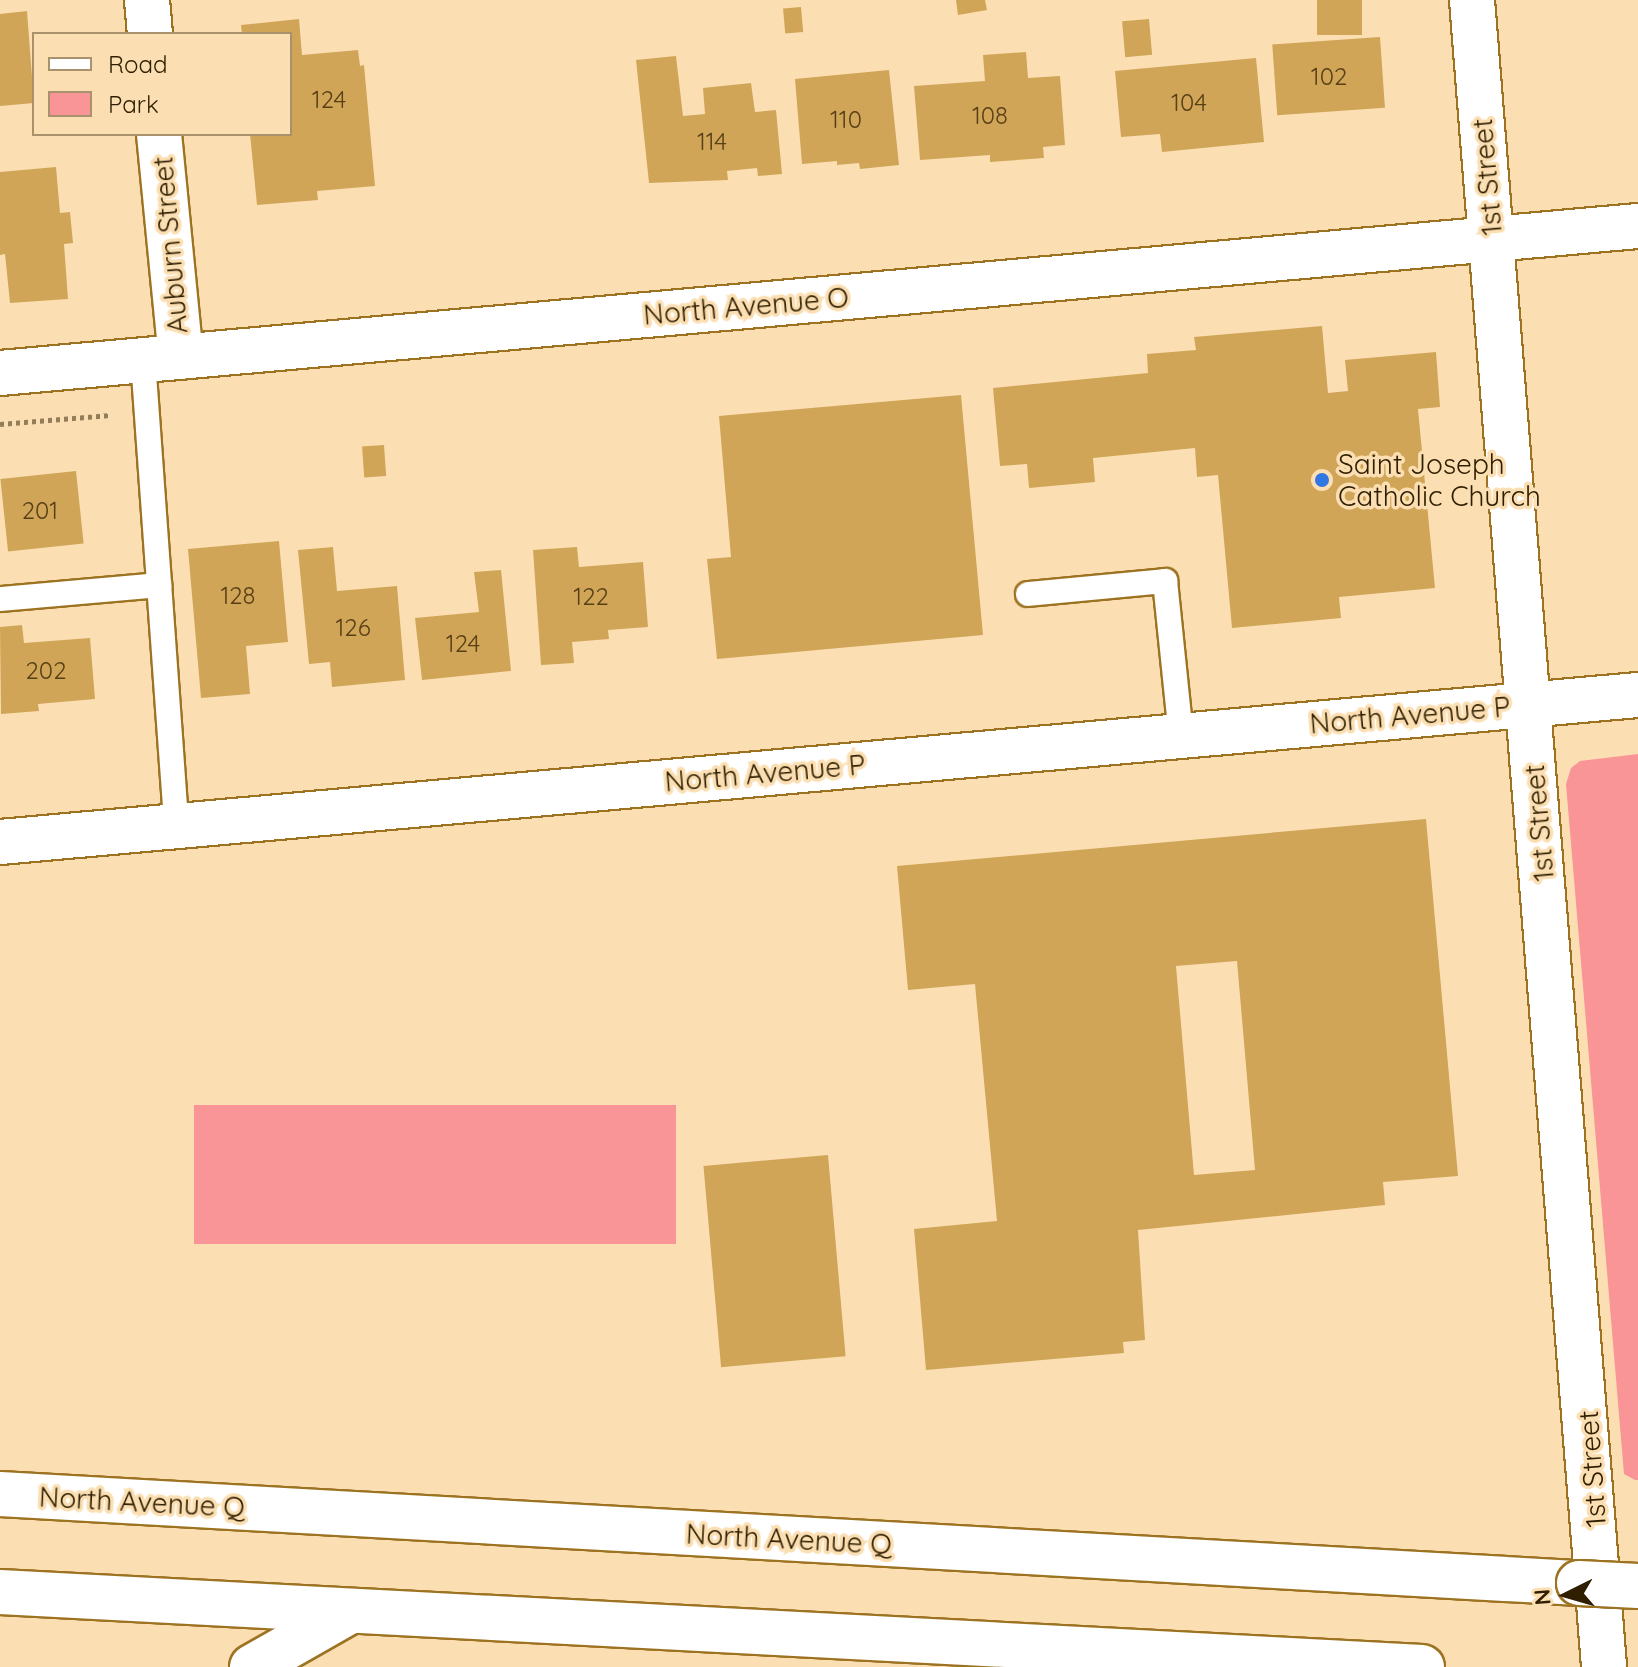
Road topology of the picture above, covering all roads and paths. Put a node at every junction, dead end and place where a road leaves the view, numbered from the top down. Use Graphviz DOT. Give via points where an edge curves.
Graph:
graph roads {
  1 [pos="147,0"];
  2 [pos="1472,0"];
  3 [pos="150,32"];
  4 [pos="159,136"];
  5 [pos="1638,226"];
  6 [pos="1492,238"];
  7 [pos="162,358"];
  8 [pos="0,373"];
  9 [pos="0,424"];
  10 [pos="116,430"];
  11 [pos="159,585"];
  12 [pos="1028,594"];
  13 [pos="0,599"];
  14 [pos="1638,695"];
  15 [pos="1530,705"];
  16 [pos="1181,736"];
  17 [pos="176,826"];
  18 [pos="0,842"];
  19 [pos="0,1494"];
  20 [pos="1638,1586"];
  21 [pos="0,1592"];
  22 [pos="347,1613"];
  23 [pos="1605,1657"];
  24 [pos="252,1667"];
  25 [pos="1415,1667"];
  26 [pos="1422,1667"];
  1 -- 3 [label="street"];
  2 -- 6 [label="street, 1st Street"];
  4 -- 7 [label="street, Auburn Street"];
  5 -- 6 [label="street, North Avenue O"];
  6 -- 7 [label="street, North Avenue O"];
  6 -- 15 [label="street, 1st Street"];
  7 -- 8 [label="street, North Avenue O"];
  7 -- 11 [label="lane"];
  9 -- 10 [label="path" via="115,414"];
  11 -- 13 [label="lane"];
  11 -- 17 [label="lane"];
  12 -- 16 [label="lane" via="1165,581"];
  14 -- 15 [label="street, North Avenue P"];
  15 -- 16 [label="street, North Avenue P"];
  15 -- 23 [label="street, 1st Street"];
  16 -- 17 [label="street, North Avenue P"];
  17 -- 18 [label="street, North Avenue P"];
  19 -- 20 [label="street, North Avenue Q, bridge"];
  21 -- 22 [label="street"];
  22 -- 24 [label="street"];
  22 -- 25 [label="street"];
  25 -- 26 [label="street"];
}
